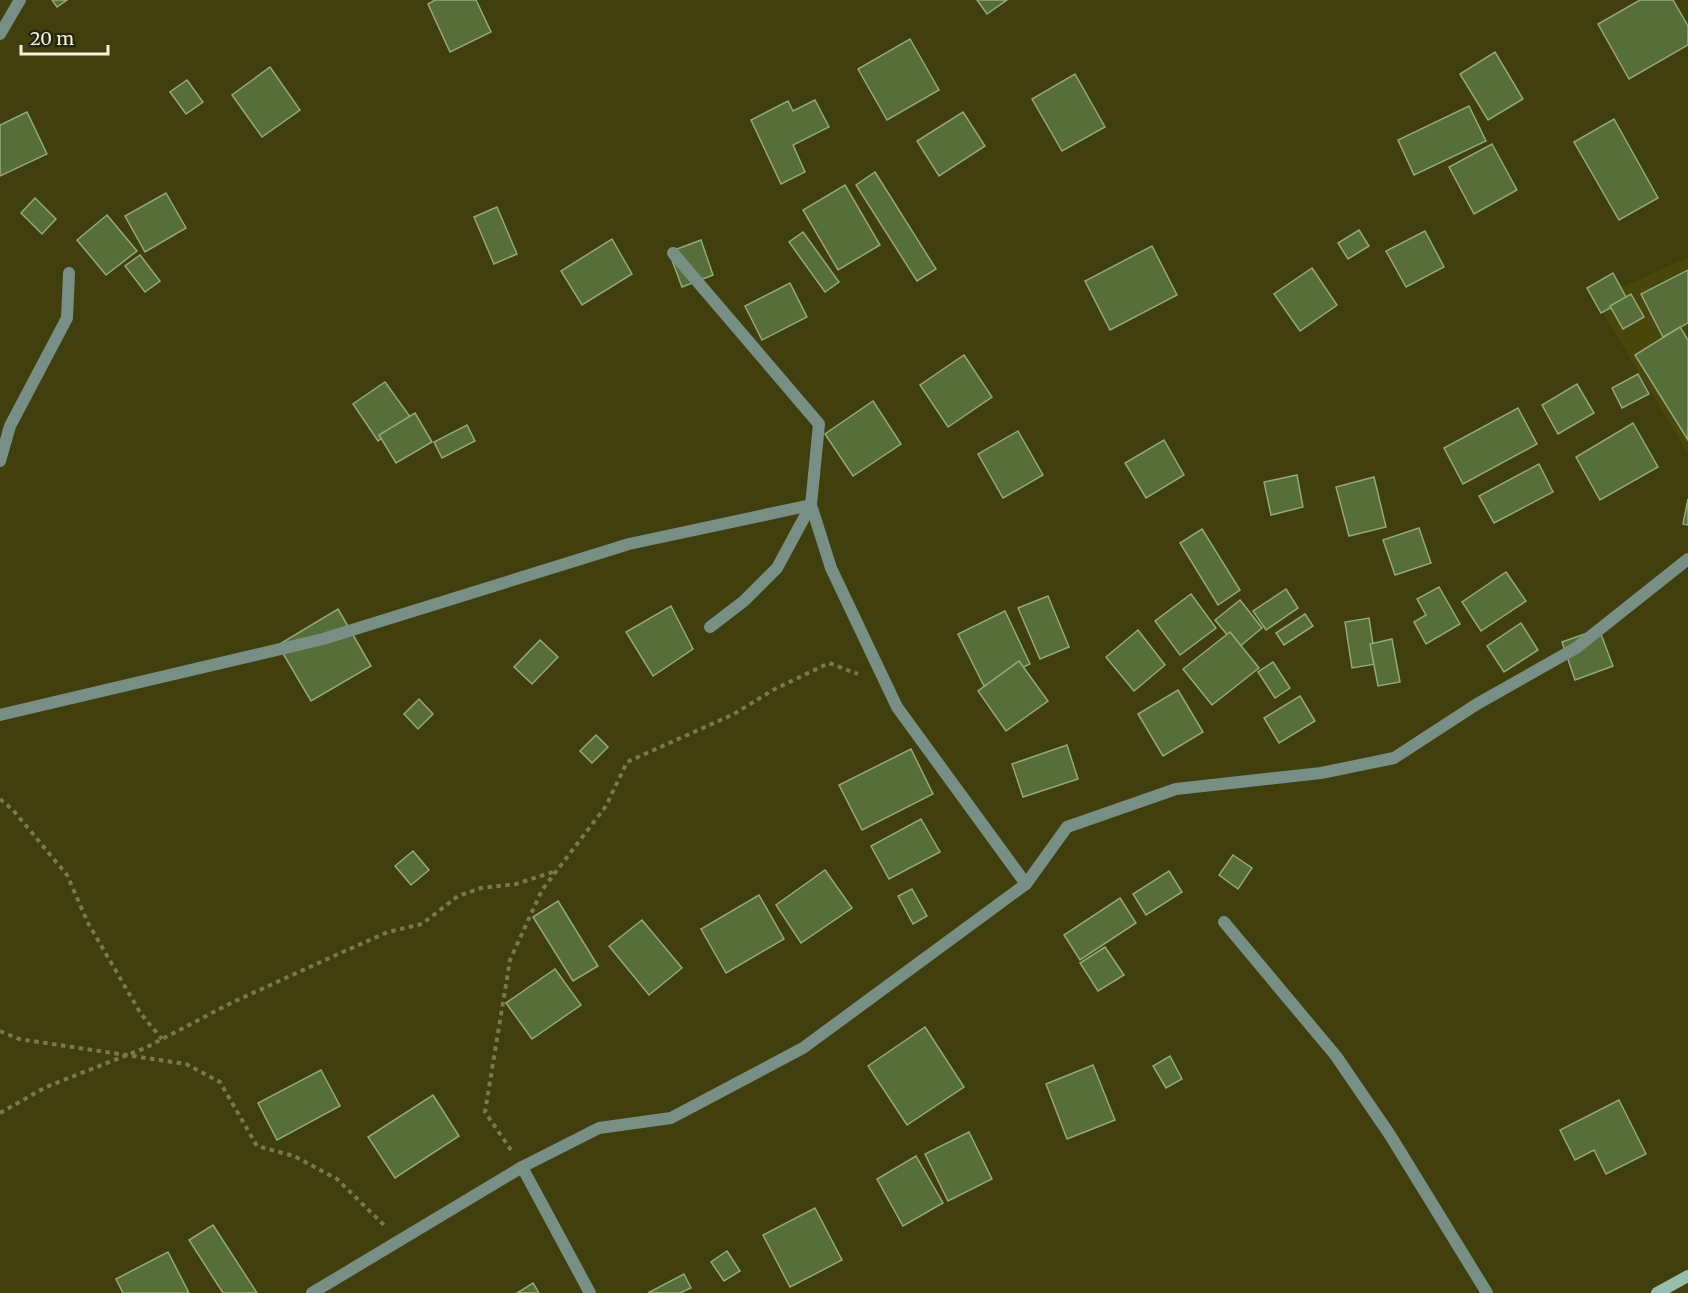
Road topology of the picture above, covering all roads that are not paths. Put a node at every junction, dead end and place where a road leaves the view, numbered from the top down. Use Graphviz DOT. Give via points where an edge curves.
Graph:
graph roads {
  1 [pos="20,0"];
  2 [pos="0,34"];
  3 [pos="673,253"];
  4 [pos="69,273"];
  5 [pos="0,461"];
  6 [pos="811,505"];
  7 [pos="1688,559"];
  8 [pos="710,627"];
  9 [pos="0,715"];
  10 [pos="1026,884"];
  11 [pos="1224,921"];
  12 [pos="522,1167"];
  13 [pos="1688,1276"];
  14 [pos="312,1293"];
  15 [pos="590,1293"];
  16 [pos="1487,1293"];
  17 [pos="1657,1293"];
  1 -- 2 [label="street"];
  3 -- 6 [label="street" via="819,424"];
  4 -- 5 [label="street" via="67,318 10,426"];
  6 -- 8 [label="street" via="777,568"];
  6 -- 9 [label="street" via="629,544 323,639"];
  6 -- 10 [label="street" via="831,568 897,707"];
  7 -- 10 [label="street" via="1576,648 1477,704 1394,758 1321,773 1176,789 1067,828"];
  10 -- 12 [label="street" via="803,1048 671,1118 599,1128"];
  11 -- 16 [label="street" via="1336,1056 1390,1135"];
  12 -- 14 [label="street"];
  12 -- 15 [label="street"];
  13 -- 17 [label="street"];
}
